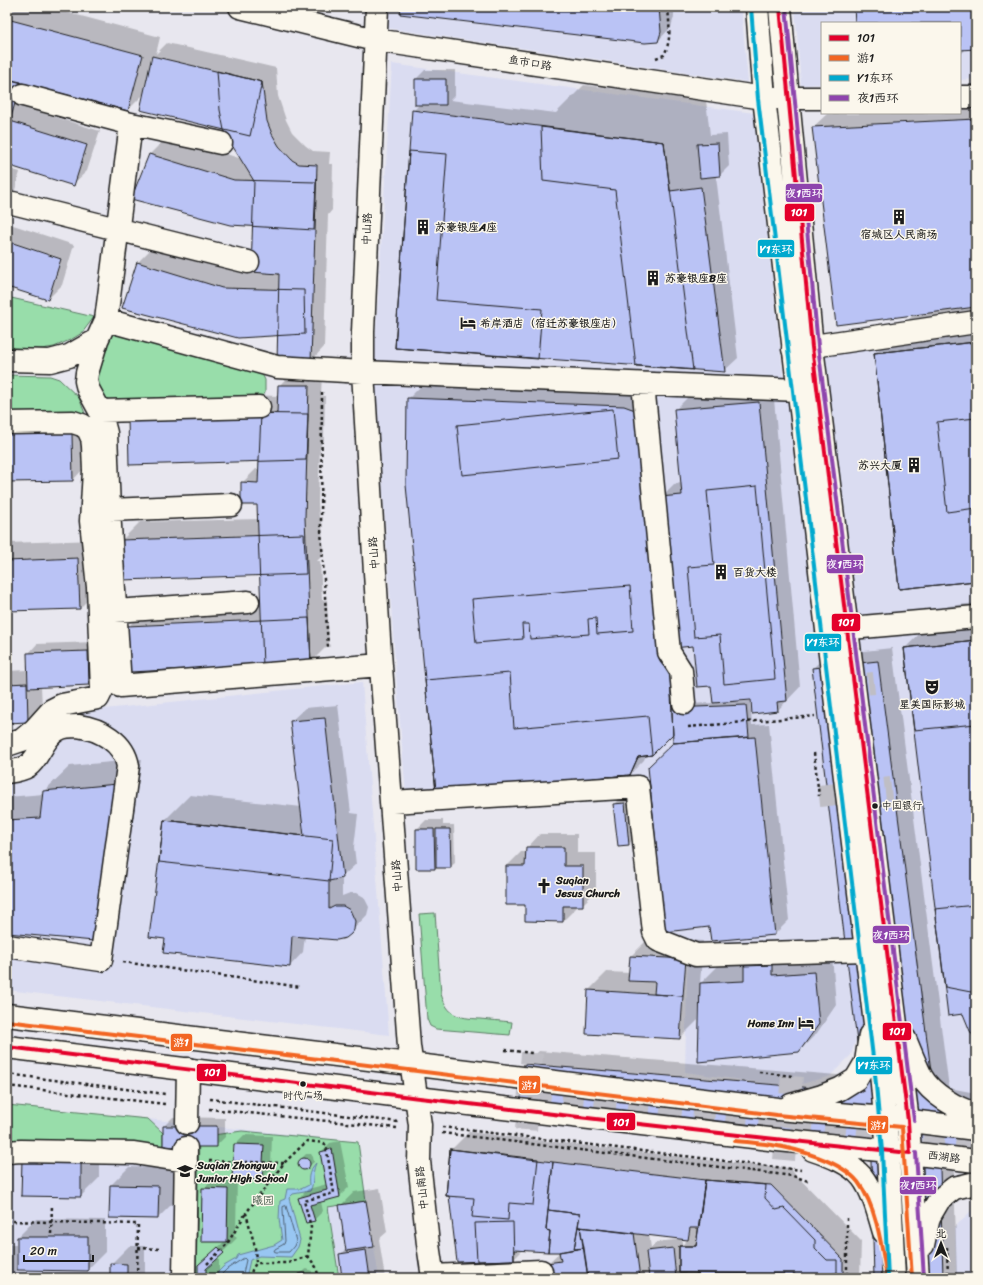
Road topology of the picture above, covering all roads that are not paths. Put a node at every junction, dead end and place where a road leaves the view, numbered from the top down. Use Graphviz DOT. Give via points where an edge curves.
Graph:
graph roads {
  1 [pos="240,7"];
  2 [pos="377,7"];
  3 [pos="757,7"];
  4 [pos="780,7"];
  5 [pos="376,40"];
  6 [pos="23,95"];
  7 [pos="976,97"];
  8 [pos="764,98"];
  9 [pos="821,98"];
  10 [pos="961,98"];
  11 [pos="788,99"];
  12 [pos="131,124"];
  13 [pos="221,143"];
  14 [pos="13,203"];
  15 [pos="117,229"];
  16 [pos="248,262"];
  17 [pos="976,322"];
  18 [pos="101,330"];
  19 [pos="803,348"];
  20 [pos="7,360"];
  21 [pos="363,372"];
  22 [pos="643,384"];
  23 [pos="799,390"];
  24 [pos="259,407"];
  25 [pos="100,411"];
  26 [pos="7,423"];
  27 [pos="231,505"];
  28 [pos="109,510"];
  29 [pos="248,602"];
  30 [pos="115,611"];
  31 [pos="976,618"];
  32 [pos="837,629"];
  33 [pos="381,665"];
  34 [pos="684,703"];
  35 [pos="7,745"];
  36 [pos="7,772"];
  37 [pos="392,802"];
  38 [pos="7,946"];
  39 [pos="866,950"];
  40 [pos="883,1004"];
  41 [pos="7,1015"];
  42 [pos="7,1047"];
  43 [pos="411,1065"];
  44 [pos="188,1069"];
  45 [pos="417,1098"];
  46 [pos="778,1109"];
  47 [pos="976,1114"];
  48 [pos="886,1118"];
  49 [pos="908,1121"];
  50 [pos="187,1123"];
  51 [pos="976,1129"];
  52 [pos="778,1140"];
  53 [pos="888,1151"];
  54 [pos="7,1152"];
  55 [pos="910,1153"];
  56 [pos="976,1161"];
  57 [pos="976,1183"];
  58 [pos="193,1273"];
  59 [pos="489,1276"];
  60 [pos="433,1277"];
  61 [pos="542,1278"];
  62 [pos="894,1278"];
  63 [pos="919,1278"];
  1 -- 5 [label="main road, 鱼市口路"];
  2 -- 5 [label="main road, 中山路"];
  3 -- 8 [label="main road"];
  4 -- 11 [label="main road"];
  5 -- 8 [label="main road, 鱼市口路"];
  5 -- 21 [label="main road, 中山路"];
  6 -- 12 [label="main road"];
  7 -- 10 [label="main road"];
  8 -- 11 [label="main road, 鱼市口路"];
  8 -- 19 [label="main road"];
  9 -- 11 [label="main road, 鱼市口路"];
  11 -- 19 [label="main road"];
  12 -- 13 [label="main road"];
  12 -- 15 [label="main road"];
  14 -- 15 [label="main road"];
  15 -- 16 [label="main road"];
  15 -- 18 [label="main road"];
  17 -- 19 [label="main road"];
  18 -- 20 [label="main road" via="69,356 57,360"];
  18 -- 21 [label="main road" via="277,367"];
  18 -- 25 [label="main road" via="86,381"];
  19 -- 23 [label="main road"];
  19 -- 32 [label="main road"];
  21 -- 22 [label="main road"];
  21 -- 33 [label="main road, 中山路"];
  22 -- 23 [label="main road"];
  22 -- 34 [label="main road" via="669,652 681,671"];
  23 -- 32 [label="main road"];
  24 -- 25 [label="main road"];
  25 -- 28 [label="main road" via="106,433"];
  26 -- 35 [label="main road" via="73,422 88,429 92,438 94,471 91,521 98,587 102,690 98,698 62,704 52,710 22,740"];
  27 -- 28 [label="main road"];
  28 -- 30 [label="main road"];
  29 -- 30 [label="main road"];
  30 -- 33 [label="main road" via="120,686"];
  31 -- 32 [label="main road"];
  32 -- 39 [label="main road"];
  32 -- 40 [label="main road"];
  33 -- 37 [label="main road, 中山路"];
  36 -- 38 [label="main road" via="28,766 51,734 58,729 75,726 104,734 118,745 127,758 128,766 101,960"];
  37 -- 39 [label="main road" via="638,787 654,932 658,940 696,955"];
  37 -- 43 [label="main road, 中山路"];
  39 -- 40 [label="main road"];
  40 -- 46 [label="main road" via="870,1036 866,1062 856,1079 822,1096"];
  40 -- 47 [label="main road" via="906,1040 922,1077 935,1092 948,1101"];
  40 -- 48 [label="main road"];
  40 -- 49 [label="main road"];
  41 -- 43 [label="main road"];
  42 -- 44 [label="main road, 西湖路"];
  43 -- 45 [label="main road, 中山路"];
  43 -- 46 [label="main road"];
  44 -- 45 [label="main road, 西湖路"];
  44 -- 50 [label="main road"];
  45 -- 52 [label="main road, 西湖路"];
  45 -- 60 [label="main road, 中山南路" via="419,1161"];
  46 -- 48 [label="main road"];
  48 -- 49 [label="main road"];
  48 -- 53 [label="main road"];
  49 -- 51 [label="main road"];
  49 -- 55 [label="main road"];
  52 -- 53 [label="main road, 西湖路"];
  52 -- 62 [label="main road" via="842,1162 862,1178 879,1214"];
  53 -- 55 [label="main road, 西湖路"];
  53 -- 62 [label="main road"];
  54 -- 58 [label="main road" via="186,1154"];
  55 -- 56 [label="main road, 西湖路"];
  55 -- 63 [label="main road"];
  57 -- 63 [label="main road" via="954,1188 939,1200 929,1217 924,1236"];
  59 -- 60 [label="main road"];
  59 -- 61 [label="main road" via="541,1271"];
}
